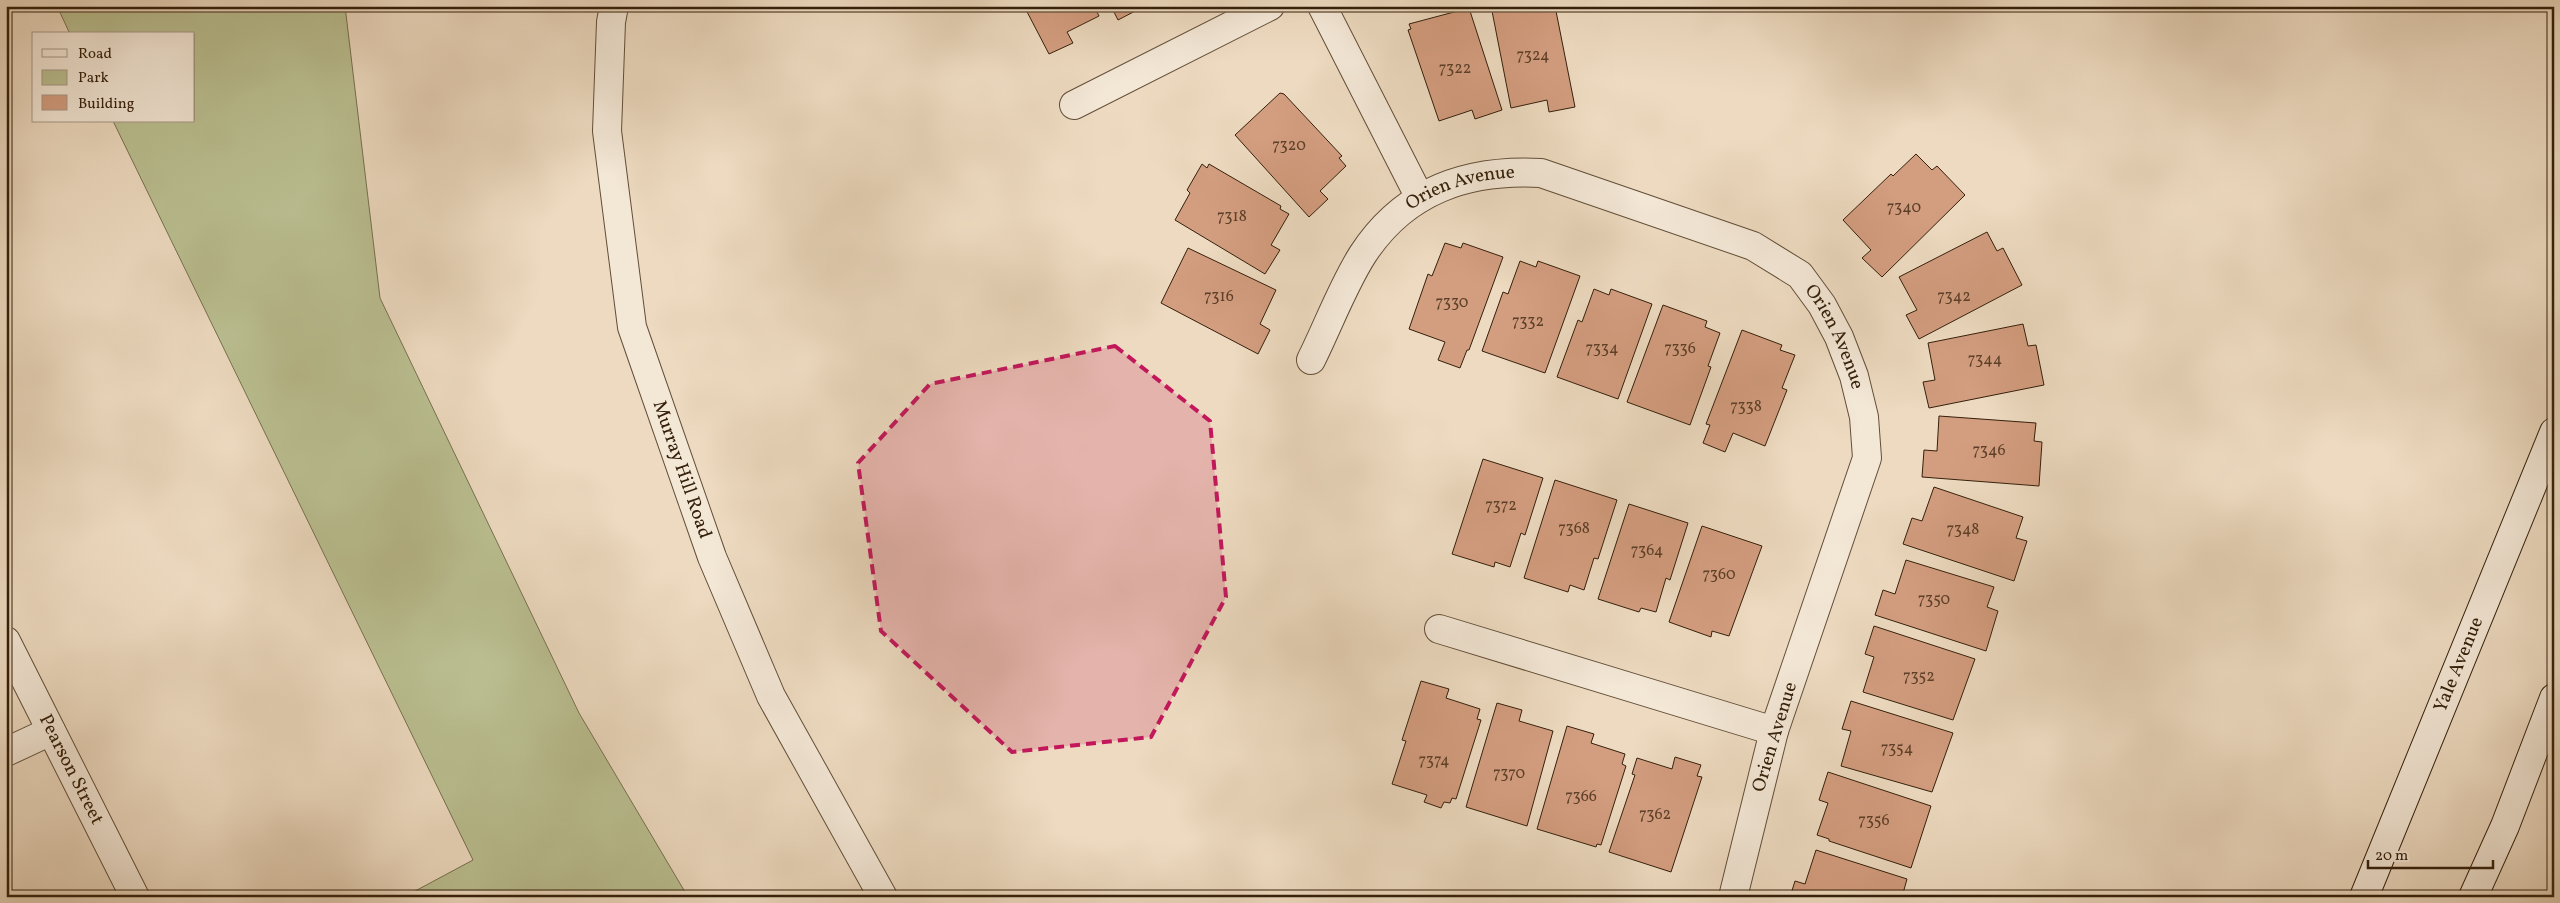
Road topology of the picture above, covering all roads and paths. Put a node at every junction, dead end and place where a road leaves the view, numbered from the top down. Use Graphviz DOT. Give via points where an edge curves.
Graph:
graph roads {
  1 [pos="614,6"];
  2 [pos="1270,6"];
  3 [pos="1322,6"];
  4 [pos="1074,105"];
  5 [pos="1420,198"];
  6 [pos="1311,360"];
  7 [pos="2554,432"];
  8 [pos="1439,629"];
  9 [pos="6,641"];
  10 [pos="2554,698"];
  11 [pos="51,731"];
  12 [pos="1774,731"];
  13 [pos="6,752"];
  14 [pos="135,897"];
  15 [pos="884,897"];
  16 [pos="1733,897"];
  17 [pos="2364,897"];
  18 [pos="2474,897"];
  1 -- 15 [label="street, Murray Hill Road" via="610,22 607,131 632,327 712,557 770,696"];
  2 -- 4 [label="street"];
  3 -- 5 [label="street"];
  5 -- 6 [label="street, Orien Avenue" via="1378,233 1362,255"];
  5 -- 12 [label="street, Orien Avenue" via="1448,184 1478,175 1509,171 1541,173 1753,246 1800,275 1822,305 1854,376 1864,417 1867,458"];
  7 -- 17 [label="street, Yale Avenue"];
  8 -- 12 [label="street"];
  9 -- 11 [label="street, Pearson Street"];
  10 -- 18 [label="street"];
  11 -- 13 [label="street"];
  11 -- 14 [label="street, Pearson Street"];
  12 -- 16 [label="street, Orien Avenue"];
}
